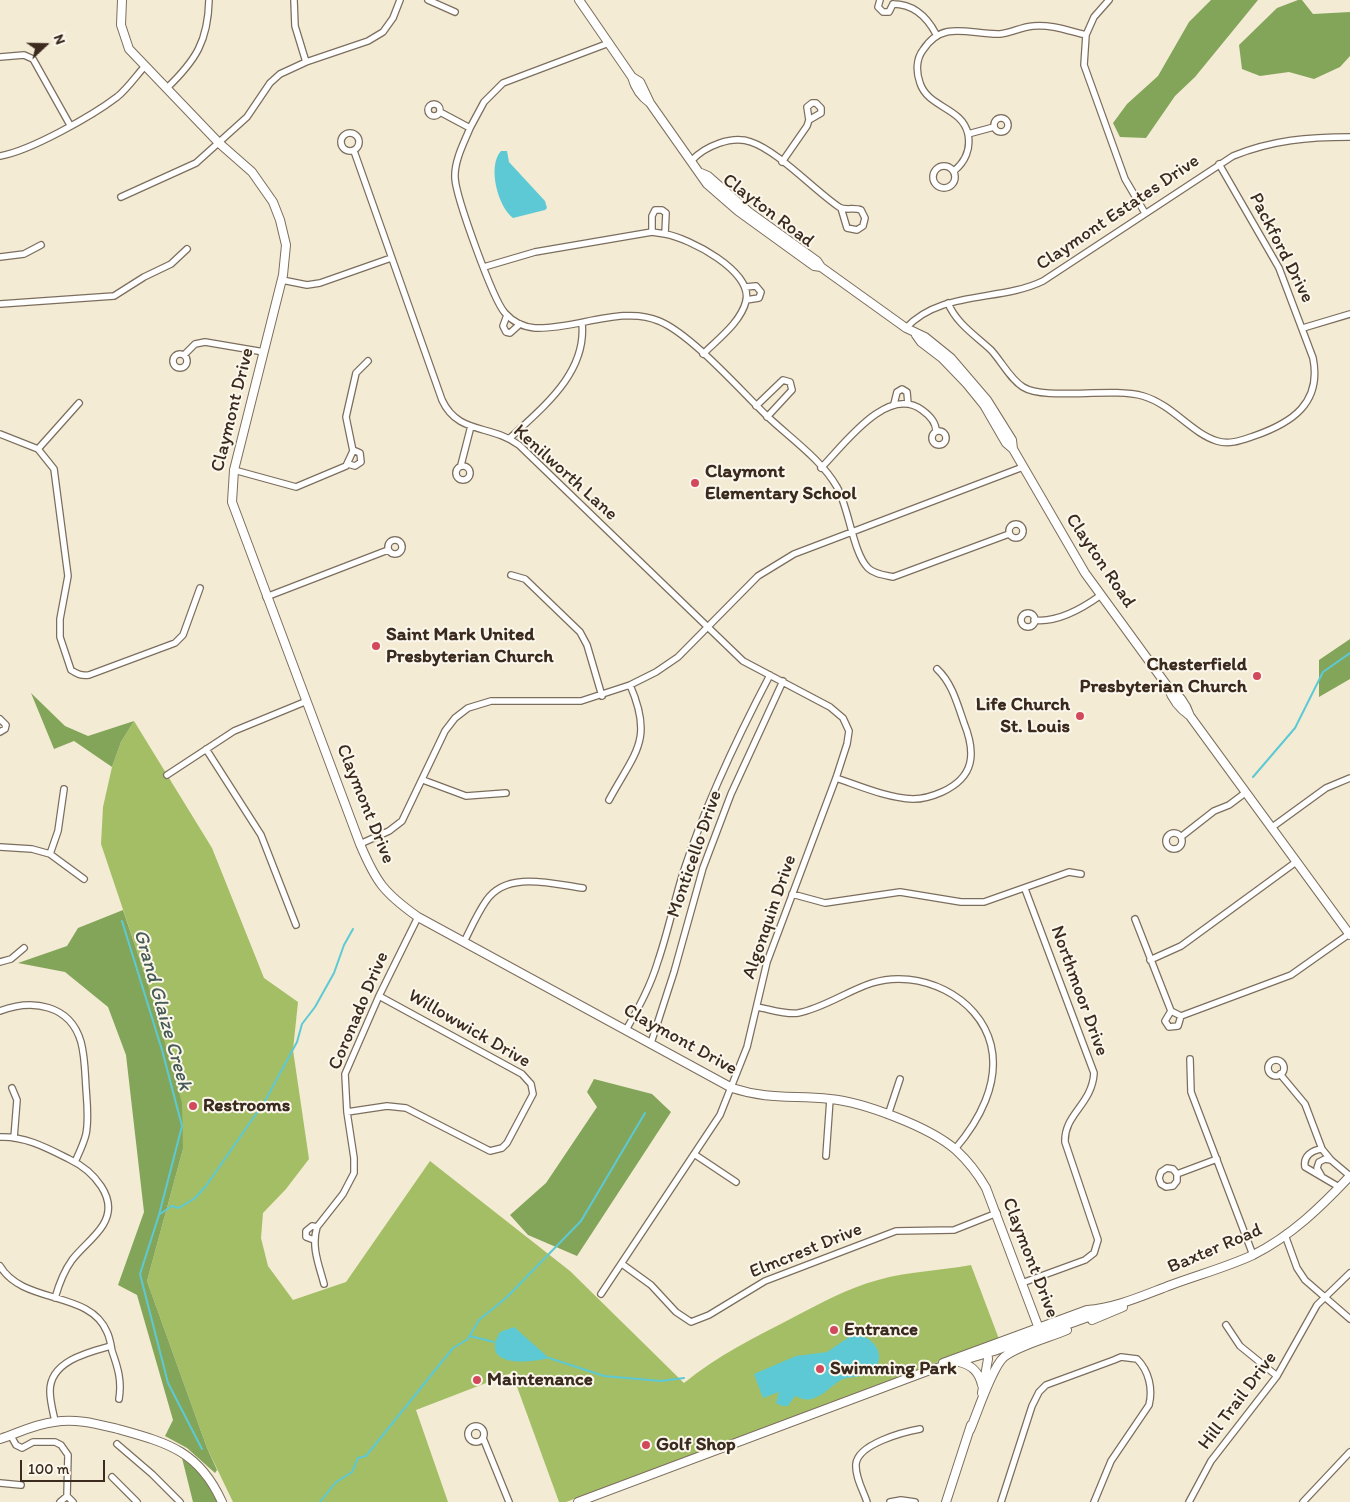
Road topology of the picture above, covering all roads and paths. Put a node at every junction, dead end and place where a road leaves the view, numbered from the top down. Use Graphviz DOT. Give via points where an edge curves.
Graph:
graph roads {
  1 [pos="122,0"];
  2 [pos="209,0"];
  3 [pos="294,0"];
  4 [pos="400,0"];
  5 [pos="428,0"];
  6 [pos="578,0"];
  7 [pos="880,0"];
  8 [pos="1110,0"];
  9 [pos="892,2"];
  10 [pos="455,12"];
  11 [pos="936,34"];
  12 [pos="1086,35"];
  13 [pos="609,43"];
  14 [pos="0,57"];
  15 [pos="306,62"];
  16 [pos="144,66"];
  17 [pos="167,88"];
  18 [pos="440,112"];
  19 [pos="809,120"];
  20 [pos="70,125"];
  21 [pos="994,127"];
  22 [pos="470,128"];
  23 [pos="968,134"];
  24 [pos="1350,137"];
  25 [pos="220,143"];
  26 [pos="354,151"];
  27 [pos="0,156"];
  28 [pos="691,160"];
  29 [pos="782,162"];
  30 [pos="1218,164"];
  31 [pos="954,171"];
  32 [pos="121,197"];
  33 [pos="841,208"];
  34 [pos="1145,212"];
  35 [pos="652,232"];
  36 [pos="665,234"];
  37 [pos="41,245"];
  38 [pos="187,250"];
  39 [pos="0,256"];
  40 [pos="391,258"];
  41 [pos="484,267"];
  42 [pos="282,280"];
  43 [pos="745,287"];
  44 [pos="746,300"];
  45 [pos="948,303"];
  46 [pos="0,304"];
  47 [pos="1350,314"];
  48 [pos="507,315"];
  49 [pos="582,323"];
  50 [pos="520,324"];
  51 [pos="906,328"];
  52 [pos="1303,328"];
  53 [pos="264,352"];
  54 [pos="703,354"];
  55 [pos="184,355"];
  56 [pos="368,361"];
  57 [pos="78,403"];
  58 [pos="894,404"];
  59 [pos="908,404"];
  60 [pos="756,406"];
  61 [pos="767,417"];
  62 [pos="471,426"];
  63 [pos="936,431"];
  64 [pos="0,434"];
  65 [pos="510,438"];
  66 [pos="38,449"];
  67 [pos="353,450"];
  68 [pos="348,464"];
  69 [pos="461,465"];
  70 [pos="1023,467"];
  71 [pos="821,468"];
  72 [pos="234,470"];
  73 [pos="853,531"];
  74 [pos="1009,534"];
  75 [pos="388,550"];
  76 [pos="511,575"];
  77 [pos="200,588"];
  78 [pos="1101,595"];
  79 [pos="266,597"];
  80 [pos="1034,620"];
  81 [pos="707,628"];
  82 [pos="937,669"];
  83 [pos="770,675"];
  84 [pos="783,681"];
  85 [pos="630,685"];
  86 [pos="602,696"];
  87 [pos="307,701"];
  88 [pos="0,719"];
  89 [pos="847,724"];
  90 [pos="0,732"];
  91 [pos="206,749"];
  92 [pos="167,775"];
  93 [pos="836,778"];
  94 [pos="1350,778"];
  95 [pos="423,780"];
  96 [pos="64,789"];
  97 [pos="506,793"];
  98 [pos="1245,793"];
  99 [pos="609,800"];
  100 [pos="1271,828"];
  101 [pos="1182,836"];
  102 [pos="360,844"];
  103 [pos="0,847"];
  104 [pos="50,854"];
  105 [pos="1296,862"];
  106 [pos="1081,874"];
  107 [pos="84,879"];
  108 [pos="583,888"];
  109 [pos="1025,889"];
  110 [pos="792,894"];
  111 [pos="418,917"];
  112 [pos="1135,919"];
  113 [pos="296,925"];
  114 [pos="1349,934"];
  115 [pos="464,942"];
  116 [pos="24,948"];
  117 [pos="1150,960"];
  118 [pos="0,962"];
  119 [pos="379,996"];
  120 [pos="757,1007"];
  121 [pos="0,1011"];
  122 [pos="1171,1011"];
  123 [pos="1181,1016"];
  124 [pos="626,1030"];
  125 [pos="651,1043"];
  126 [pos="1190,1059"];
  127 [pos="1280,1074"];
  128 [pos="900,1079"];
  129 [pos="12,1088"];
  130 [pos="732,1088"];
  131 [pos="830,1099"];
  132 [pos="347,1112"];
  133 [pos="888,1115"];
  134 [pos="0,1137"];
  135 [pos="14,1138"];
  136 [pos="955,1148"];
  137 [pos="1322,1149"];
  138 [pos="694,1154"];
  139 [pos="826,1156"];
  140 [pos="1217,1159"];
  141 [pos="1331,1160"];
  142 [pos="75,1162"];
  143 [pos="1177,1174"];
  144 [pos="1322,1175"];
  145 [pos="1350,1176"];
  146 [pos="736,1182"];
  147 [pos="1339,1187"];
  148 [pos="997,1213"];
  149 [pos="1285,1235"];
  150 [pos="1253,1255"];
  151 [pos="622,1264"];
  152 [pos="0,1266"];
  153 [pos="1350,1274"];
  154 [pos="1022,1283"];
  155 [pos="324,1284"];
  156 [pos="602,1294"];
  157 [pos="1324,1296"];
  158 [pos="55,1298"];
  159 [pos="1132,1300"];
  160 [pos="1350,1319"];
  161 [pos="1226,1325"];
  162 [pos="1040,1330"];
  163 [pos="111,1346"];
  164 [pos="987,1349"];
  165 [pos="959,1362"];
  166 [pos="930,1370"];
  167 [pos="1278,1376"];
  168 [pos="983,1390"];
  169 [pos="120,1399"];
  170 [pos="55,1422"];
  171 [pos="920,1429"];
  172 [pos="970,1430"];
  173 [pos="12,1436"];
  174 [pos="483,1438"];
  175 [pos="0,1439"];
  176 [pos="118,1444"];
  177 [pos="1350,1452"];
  178 [pos="112,1477"];
  179 [pos="0,1483"];
  180 [pos="21,1485"];
  181 [pos="66,1496"];
  182 [pos="60,1502"];
  183 [pos="74,1502"];
  184 [pos="137,1502"];
  185 [pos="180,1502"];
  186 [pos="222,1502"];
  187 [pos="509,1502"];
  188 [pos="578,1502"];
  189 [pos="867,1502"];
  190 [pos="890,1502"];
  191 [pos="915,1502"];
  192 [pos="946,1502"];
  193 [pos="1001,1502"];
  194 [pos="1094,1502"];
  195 [pos="1188,1502"];
  196 [pos="1303,1502"];
  1 -- 16 [label="street, Claymont Drive" via="123,33 129,49"];
  2 -- 17 [label="street" via="207,28 201,46"];
  3 -- 15 [label="street" via="295,26"];
  4 -- 15 [label="street" via="390,26 375,37"];
  5 -- 10 [label="street"];
  6 -- 13 [label="street, Clayton Road"];
  7 -- 9 [label="street" via="878,7 883,12 889,12"];
  8 -- 12 [label="street" via="1094,17"];
  9 -- 11 [label="street" via="918,11"];
  11 -- 12 [label="street" via="957,30 1002,34 1043,26"];
  11 -- 23 [label="street" via="919,56 917,71 920,84 932,101 961,119"];
  12 -- 34 [label="street" via="1086,74 1125,179"];
  13 -- 22 [label="street" via="503,83 484,102"];
  13 -- 28 [label="street, Clayton Road" via="632,77 634,86 650,102"];
  14 -- 20 [label="street" via="33,59"];
  15 -- 25 [label="street" via="275,78 252,111"];
  16 -- 17 [label="street, Claymont Drive"];
  16 -- 20 [label="street" via="117,97"];
  17 -- 25 [label="street, Claymont Drive"];
  18 -- 22 [label="street"];
  19 -- 29 [label="street"];
  20 -- 27 [label="street" via="29,147"];
  21 -- 23 [label="street"];
  22 -- 41 [label="street" via="458,159 455,181"];
  23 -- 31 [label="street" via="967,154"];
  24 -- 30 [label="street, Claymont Estates Drive" via="1285,140 1258,146"];
  25 -- 32 [label="street" via="196,163"];
  25 -- 42 [label="street, Claymont Drive" via="252,172 273,202 286,245"];
  26 -- 40 [label="street, Kenilworth Lane"];
  28 -- 29 [label="street" via="716,145 743,140"];
  28 -- 51 [label="street, Clayton Road" via="707,184 738,211"];
  29 -- 33 [label="street"];
  30 -- 34 [label="street, Claymont Estates Drive"];
  30 -- 52 [label="street, Packford Drive" via="1278,268"];
  33 -- 33 [label="street" via="847,228 857,230 863,226 865,218 861,210"];
  34 -- 45 [label="street, Claymont Estates Drive" via="1034,286"];
  35 -- 36 [label="street"];
  35 -- 36 [label="street" via="652,214 660,209 667,217"];
  35 -- 41 [label="street" via="534,252"];
  36 -- 43 [label="street" via="705,250 733,271"];
  37 -- 39 [label="street" via="24,254"];
  38 -- 46 [label="street" via="170,264 114,296"];
  40 -- 42 [label="street" via="320,283 307,285"];
  40 -- 62 [label="street, Kenilworth Lane" via="445,407 459,423"];
  41 -- 48 [label="street" via="495,297"];
  42 -- 53 [label="street, Claymont Drive"];
  43 -- 44 [label="street"];
  43 -- 44 [label="street" via="756,286 761,294 759,298"];
  44 -- 54 [label="street" via="736,320"];
  45 -- 51 [label="street, Claymont Estates Drive" via="918,316"];
  45 -- 52 [label="street, Packford Drive" via="952,314 992,351 1022,387 1036,392 1106,391 1145,397 1173,411 1207,436 1226,442 1238,442 1283,425 1302,408 1312,390 1315,367"];
  47 -- 52 [label="street"];
  48 -- 50 [label="street"];
  48 -- 50 [label="street" via="503,326 506,332 512,332"];
  49 -- 50 [label="street" via="542,329"];
  49 -- 54 [label="street" via="622,317 648,318 672,328"];
  49 -- 65 [label="street" via="581,353 572,371 554,395"];
  51 -- 70 [label="street, Clayton Road" via="967,384"];
  53 -- 55 [label="street" via="205,342 195,344"];
  53 -- 72 [label="street, Claymont Drive"];
  54 -- 60 [label="street"];
  56 -- 67 [label="street" via="356,373 346,417"];
  57 -- 66 [label="street"];
  58 -- 59 [label="street"];
  58 -- 59 [label="street" via="897,392 902,389 907,392"];
  58 -- 71 [label="street" via="880,409"];
  59 -- 63 [label="street" via="927,414"];
  60 -- 61 [label="street"];
  60 -- 61 [label="street" via="782,380 790,382 792,390"];
  61 -- 71 [label="street"];
  62 -- 65 [label="street, Kenilworth Lane"];
  62 -- 69 [label="street"];
  64 -- 66 [label="street"];
  65 -- 81 [label="street, Kenilworth Lane"];
  66 -- 77 [label="street" via="52,464 56,478 68,576 60,637 71,670 79,675 89,675 176,643 183,634"];
  67 -- 68 [label="street"];
  67 -- 68 [label="street" via="360,453 361,462 355,466"];
  68 -- 72 [label="street" via="296,487"];
  70 -- 73 [label="street"];
  70 -- 78 [label="street, Clayton Road" via="1067,545"];
  71 -- 73 [label="street" via="836,485"];
  72 -- 79 [label="street, Claymont Drive" via="231,493 234,507"];
  73 -- 74 [label="street" via="868,568 892,577"];
  73 -- 81 [label="street" via="794,554 769,568"];
  75 -- 79 [label="street"];
  76 -- 86 [label="street" via="525,579 580,632"];
  78 -- 80 [label="street" via="1078,609 1045,622"];
  78 -- 98 [label="street, Clayton Road"];
  79 -- 87 [label="street, Claymont Drive"];
  81 -- 83 [label="street, Kenilworth Lane" via="743,660"];
  81 -- 85 [label="street" via="678,657"];
  82 -- 93 [label="street" via="947,679 971,743 970,764 961,781 938,794 914,799 885,794"];
  83 -- 84 [label="street, Kenilworth Lane"];
  83 -- 124 [label="street, Monticello Drive" via="730,754 683,874 655,970"];
  84 -- 89 [label="street, Kenilworth Lane" via="835,710"];
  84 -- 125 [label="street, Monticello Drive" via="731,794 702,868"];
  85 -- 86 [label="street"];
  85 -- 99 [label="street" via="642,720 642,735"];
  86 -- 95 [label="street" via="567,702 502,701 476,705 449,724"];
  87 -- 91 [label="street" via="248,724"];
  87 -- 102 [label="street, Claymont Drive"];
  88 -- 90 [label="street" via="6,725"];
  89 -- 93 [label="street, Algonquin Drive" via="849,737"];
  91 -- 92 [label="street"];
  91 -- 113 [label="street" via="261,835"];
  93 -- 110 [label="street, Algonquin Drive"];
  94 -- 100 [label="street" via="1326,788"];
  95 -- 97 [label="street" via="466,796"];
  95 -- 102 [label="street" via="402,821 389,831"];
  96 -- 104 [label="street" via="58,831"];
  98 -- 100 [label="street, Clayton Road"];
  98 -- 101 [label="street"];
  100 -- 105 [label="street, Clayton Road"];
  102 -- 111 [label="street, Claymont Drive" via="371,870 386,892"];
  103 -- 104 [label="street"];
  104 -- 107 [label="street"];
  105 -- 114 [label="street, Clayton Road"];
  105 -- 117 [label="street" via="1191,938"];
  106 -- 109 [label="street" via="1069,872"];
  108 -- 115 [label="street" via="517,882 503,886 486,900"];
  109 -- 110 [label="street" via="977,903 900,892 825,904"];
  109 -- 154 [label="street, Northmoor Drive" via="1094,1073 1090,1094 1066,1128 1065,1142 1098,1240 1094,1253 1085,1260"];
  110 -- 120 [label="street, Algonquin Drive" via="767,962"];
  111 -- 115 [label="street, Claymont Drive"];
  111 -- 119 [label="street, Coronado Drive"];
  112 -- 117 [label="street"];
  114 -- 123 [label="street" via="1291,975"];
  115 -- 124 [label="street, Claymont Drive"];
  116 -- 118 [label="street" via="11,959"];
  117 -- 122 [label="street"];
  119 -- 132 [label="street, Coronado Drive" via="345,1074"];
  119 -- 132 [label="street, Willowwick Drive" via="506,1064 527,1078 533,1094 507,1143 490,1151 406,1108 387,1106"];
  120 -- 130 [label="street, Algonquin Drive"];
  120 -- 136 [label="street" via="797,1013 873,983 901,979 933,986 965,1002 986,1031 992,1048 993,1066 979,1116"];
  121 -- 142 [label="street" via="15,1006 44,1006 63,1016 81,1040 88,1125"];
  122 -- 123 [label="street"];
  122 -- 123 [label="street" via="1165,1021 1169,1027 1178,1026"];
  124 -- 125 [label="street, Claymont Drive"];
  125 -- 130 [label="street, Claymont Drive"];
  126 -- 140 [label="street" via="1192,1092"];
  127 -- 137 [label="street" via="1305,1104"];
  128 -- 133 [label="street"];
  129 -- 135 [label="street" via="17,1100"];
  130 -- 131 [label="street, Claymont Drive" via="763,1097"];
  130 -- 138 [label="street, Algonquin Drive" via="720,1115"];
  131 -- 133 [label="street, Claymont Drive"];
  131 -- 139 [label="street"];
  132 -- 155 [label="street, Coronado Drive" via="354,1173 343,1194 317,1227 314,1240"];
  133 -- 136 [label="street, Claymont Drive" via="923,1129"];
  134 -- 135 [label="street"];
  135 -- 142 [label="street" via="31,1141"];
  136 -- 148 [label="street, Claymont Drive" via="975,1170"];
  137 -- 141 [label="street"];
  137 -- 144 [label="street" via="1308,1154 1304,1161 1308,1169"];
  138 -- 146 [label="street"];
  138 -- 151 [label="street, Algonquin Drive"];
  140 -- 143 [label="street"];
  140 -- 150 [label="street"];
  141 -- 144 [label="street" via="1325,1158 1319,1162 1317,1168"];
  141 -- 145 [label="street"];
  142 -- 158 [label="street" via="85,1167 102,1187 109,1207 98,1233 69,1265"];
  144 -- 147 [label="street"];
  145 -- 147 [label="street, Baxter Road"];
  147 -- 149 [label="street, Baxter Road"];
  148 -- 151 [label="street, Elmcrest Drive" via="954,1230 896,1231 765,1281 704,1318 691,1322 676,1312 651,1285"];
  148 -- 154 [label="street, Claymont Drive"];
  149 -- 150 [label="street, Baxter Road"];
  149 -- 157 [label="street" via="1297,1268"];
  150 -- 159 [label="street, Baxter Road"];
  151 -- 156 [label="street, Algonquin Drive"];
  152 -- 158 [label="street" via="19,1286"];
  153 -- 157 [label="street, Hill Trail Drive"];
  154 -- 162 [label="street, Claymont Drive"];
  157 -- 160 [label="street"];
  157 -- 167 [label="street, Hill Trail Drive" via="1309,1317"];
  158 -- 163 [label="street" via="92,1313 107,1332"];
  159 -- 162 [label="street, Baxter Road" via="1101,1309 1091,1316"];
  159 -- 172 [label="street" via="1130,1304 1006,1356 995,1369"];
  161 -- 167 [label="street" via="1240,1346"];
  162 -- 164 [label="street, Baxter Road"];
  163 -- 169 [label="street" via="122,1382"];
  163 -- 170 [label="street" via="80,1356 55,1374 50,1392"];
  164 -- 165 [label="street"];
  164 -- 166 [label="street" via="953,1358"];
  164 -- 168 [label="street"];
  165 -- 166 [label="street"];
  165 -- 168 [label="street" via="971,1366 978,1374"];
  166 -- 188 [label="street"];
  167 -- 195 [label="street, Hill Trail Drive" via="1210,1461"];
  168 -- 172 [label="street"];
  170 -- 173 [label="street"];
  170 -- 186 [label="street" via="80,1420 163,1442 198,1465 214,1484"];
  171 -- 189 [label="street" via="890,1437 859,1456 857,1475"];
  172 -- 192 [label="street"];
  173 -- 175 [label="street"];
  173 -- 181 [label="street" via="16,1445 22,1448 33,1442 61,1445 68,1455"];
  174 -- 187 [label="street"];
  176 -- 185 [label="street"];
  177 -- 196 [label="street"];
  178 -- 184 [label="street"];
  179 -- 180 [label="street"];
  181 -- 182 [label="street"];
  181 -- 183 [label="street"];
  190 -- 191 [label="street"];
  193 -- 194 [label="street" via="1039,1392 1046,1385 1114,1360 1137,1359 1148,1376 1152,1395 1149,1405 1111,1461"];
}
